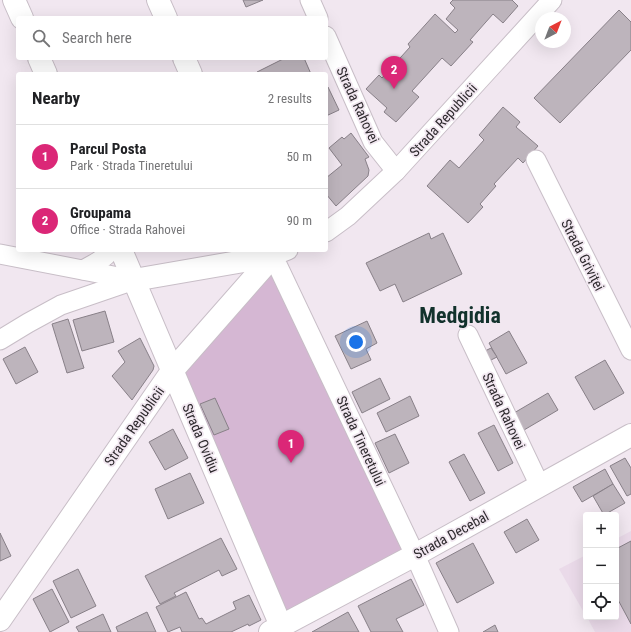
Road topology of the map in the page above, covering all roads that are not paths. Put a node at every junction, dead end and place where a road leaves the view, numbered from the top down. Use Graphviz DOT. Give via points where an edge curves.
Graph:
graph roads {
  1 [pos="14,0"];
  2 [pos="158,0"];
  3 [pos="310,0"];
  4 [pos="545,3"];
  5 [pos="21,16"];
  6 [pos="165,16"];
  7 [pos="317,16"];
  8 [pos="328,41"];
  9 [pos="40,60"];
  10 [pos="185,60"];
  11 [pos="45,72"];
  12 [pos="190,72"];
  13 [pos="536,160"];
  14 [pos="396,171"];
  15 [pos="328,231"];
  16 [pos="109,252"];
  17 [pos="122,252"];
  18 [pos="277,252"];
  19 [pos="0,254"];
  20 [pos="83,270"];
  21 [pos="134,280"];
  22 [pos="468,335"];
  23 [pos="0,340"];
  24 [pos="631,350"];
  25 [pos="172,371"];
  26 [pos="631,435"];
  27 [pos="540,486"];
  28 [pos="415,555"];
  29 [pos="0,620"];
  30 [pos="278,630"];
  31 [pos="449,632"];
  1 -- 5 [label="main road"];
  2 -- 6 [label="main road"];
  3 -- 7 [label="street"];
  4 -- 14 [label="street, Strada Republicii"];
  8 -- 14 [label="street, Strada Rahovei" via="373,142"];
  9 -- 11 [label="main road"];
  10 -- 12 [label="main road"];
  13 -- 24 [label="street, Strada Griviței"];
  14 -- 15 [label="street, Strada Republicii" via="348,216"];
  16 -- 20 [label="street"];
  17 -- 21 [label="main road, Strada Ovidiu"];
  18 -- 21 [label="main road"];
  18 -- 25 [label="main road, Strada Republicii"];
  18 -- 28 [label="street, Strada Tineretului"];
  19 -- 20 [label="street"];
  20 -- 21 [label="street"];
  21 -- 23 [label="street" via="61,306"];
  21 -- 25 [label="main road, Strada Ovidiu"];
  22 -- 27 [label="street, Strada Rahovei"];
  25 -- 29 [label="main road, Strada Republicii"];
  25 -- 30 [label="main road, Strada Ovidiu"];
  26 -- 27 [label="main road, Strada Decebal"];
  27 -- 28 [label="main road, Strada Decebal"];
  28 -- 30 [label="main road, Strada Decebal"];
  28 -- 31 [label="street, Strada Tineretului"];
}
